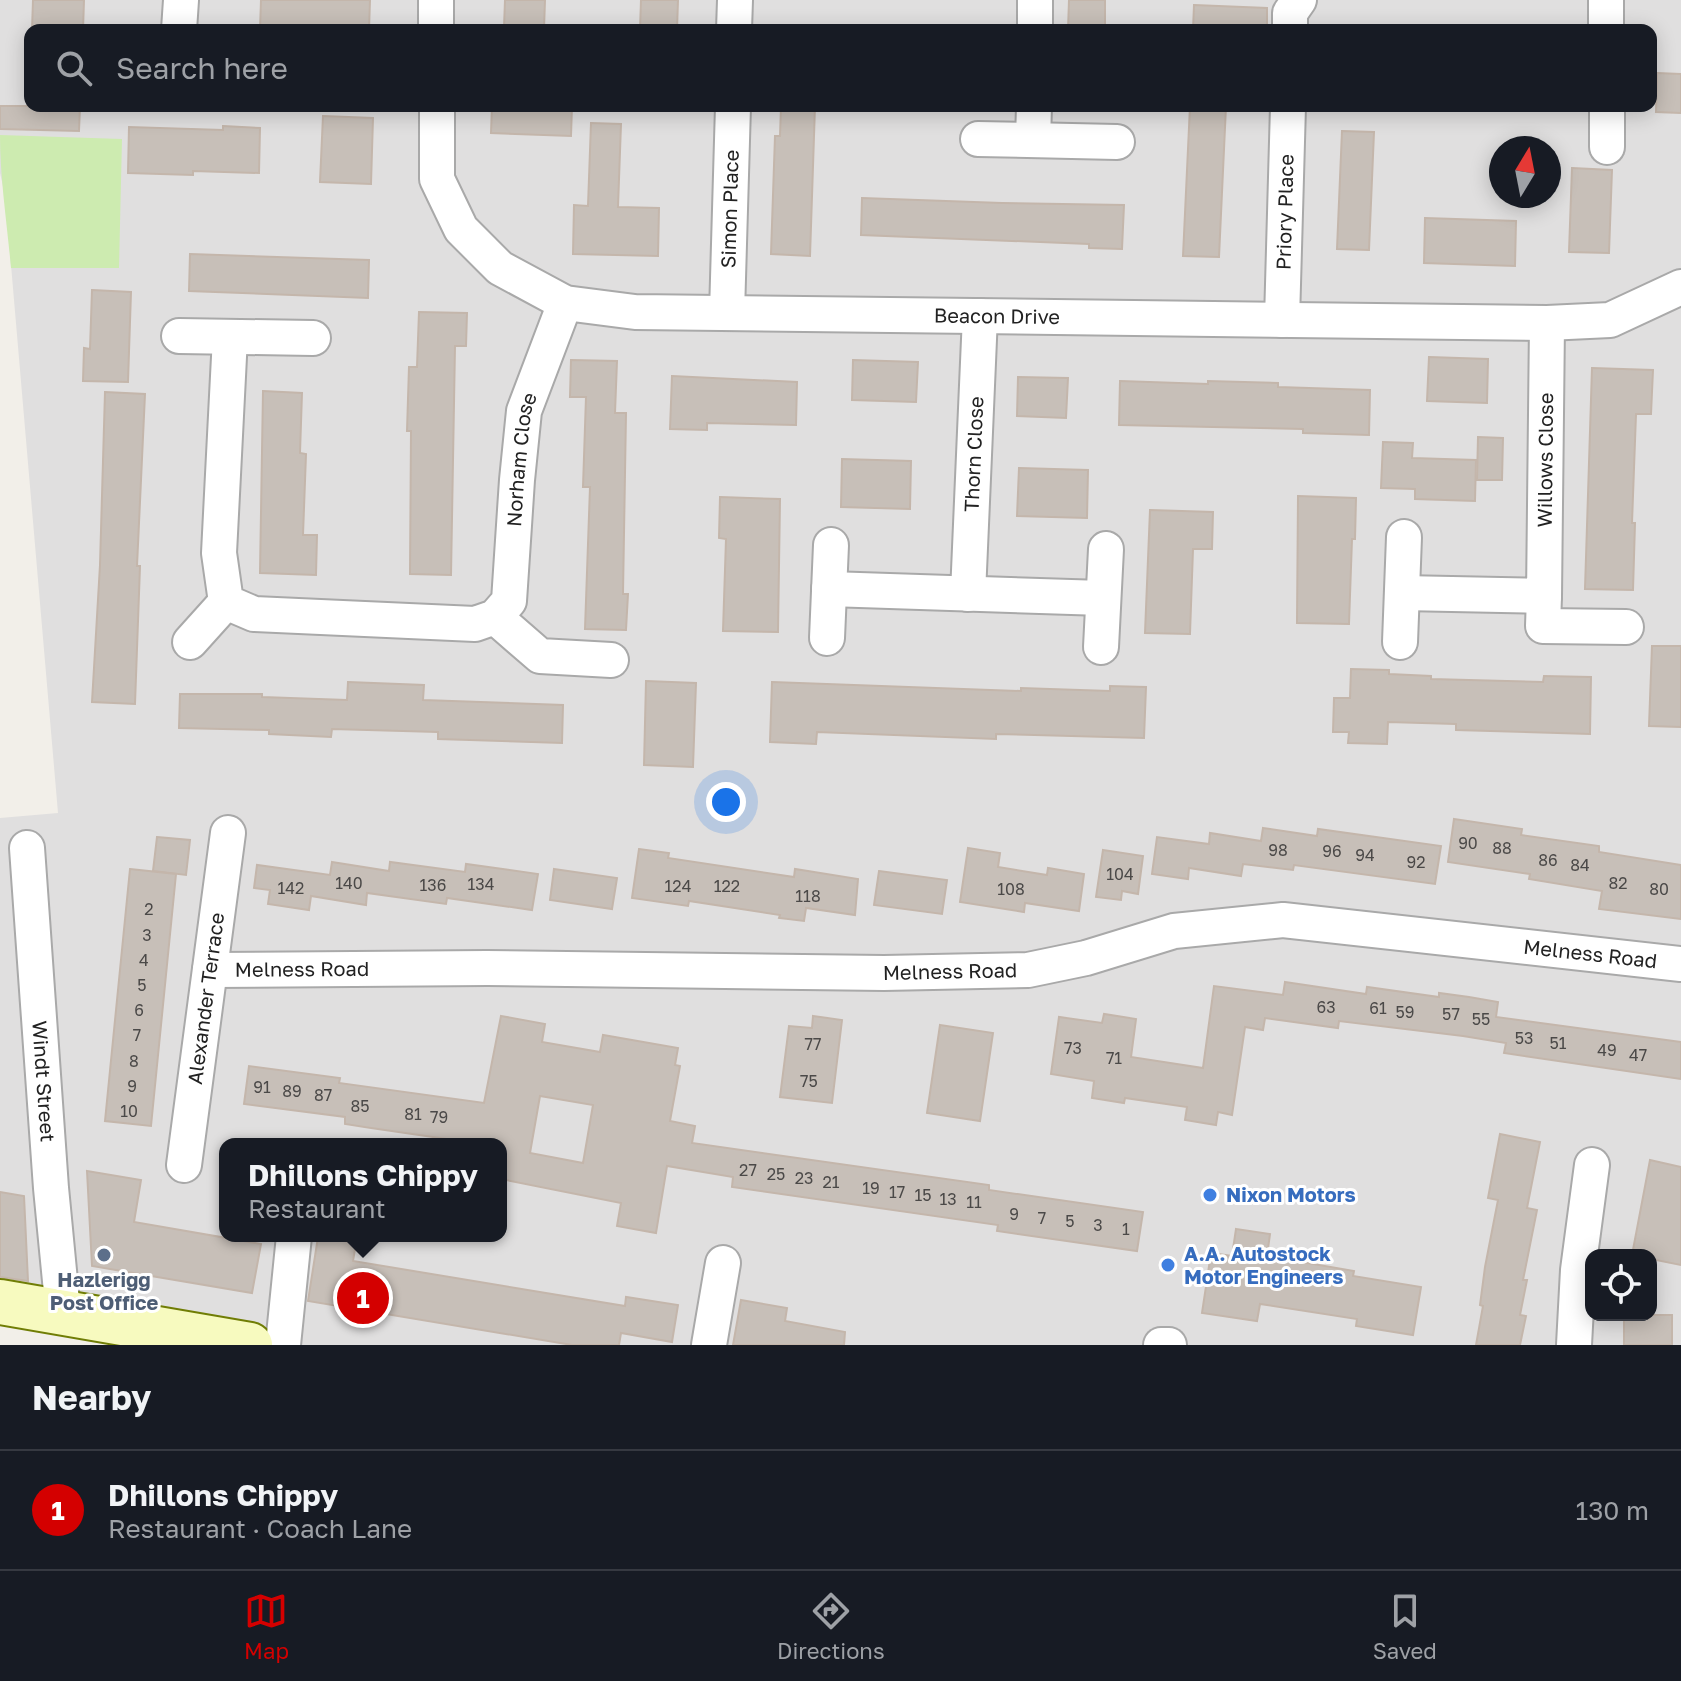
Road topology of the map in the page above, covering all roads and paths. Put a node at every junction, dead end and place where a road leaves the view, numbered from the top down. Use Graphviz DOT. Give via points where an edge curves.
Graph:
graph roads {
  1 [pos="181,0"];
  2 [pos="436,0"];
  3 [pos="735,0"];
  4 [pos="1035,0"];
  5 [pos="1299,0"];
  6 [pos="1606,0"];
  7 [pos="179,24"];
  8 [pos="436,24"];
  9 [pos="734,24"];
  10 [pos="1035,24"];
  11 [pos="1290,24"];
  12 [pos="1606,24"];
  13 [pos="437,112"];
  14 [pos="733,112"];
  15 [pos="1034,112"];
  16 [pos="1288,112"];
  17 [pos="1607,112"];
  18 [pos="978,139"];
  19 [pos="1033,140"];
  20 [pos="1117,142"];
  21 [pos="1607,147"];
  22 [pos="1681,287"];
  23 [pos="565,303"];
  24 [pos="727,313"];
  25 [pos="980,316"];
  26 [pos="1282,320"];
  27 [pos="1547,323"];
  28 [pos="179,336"];
  29 [pos="230,337"];
  30 [pos="313,338"];
  31 [pos="1404,537"];
  32 [pos="831,545"];
  33 [pos="1106,549"];
  34 [pos="829,589"];
  35 [pos="1402,593"];
  36 [pos="968,594"];
  37 [pos="1544,596"];
  38 [pos="1103,598"];
  39 [pos="226,602"];
  40 [pos="495,617"];
  41 [pos="1626,627"];
  42 [pos="827,638"];
  43 [pos="190,642"];
  44 [pos="1400,642"];
  45 [pos="1101,647"];
  46 [pos="611,660"];
  47 [pos="228,833"];
  48 [pos="27,848"];
  49 [pos="1681,964"];
  50 [pos="210,970"];
  51 [pos="184,1165"];
  52 [pos="1592,1165"];
  53 [pos="293,1242"];
  54 [pos="723,1263"];
  55 [pos="1584,1270"];
  56 [pos="0,1302"];
  57 [pos="63,1312"];
  58 [pos="250,1345"];
  59 [pos="283,1345"];
  60 [pos="709,1345"];
  61 [pos="1161,1345"];
  62 [pos="1169,1345"];
  63 [pos="1574,1345"];
  1 -- 7 [label="street"];
  2 -- 8 [label="street"];
  3 -- 9 [label="street"];
  4 -- 10 [label="street"];
  5 -- 11 [label="street"];
  6 -- 12 [label="street"];
  13 -- 23 [label="street, Beacon Drive" via="437,179 461,229 500,268"];
  14 -- 24 [label="street, Simon Place"];
  15 -- 19 [label="street"];
  16 -- 26 [label="street, Priory Place"];
  17 -- 21 [label="street"];
  18 -- 19 [label="street"];
  19 -- 20 [label="street"];
  22 -- 27 [label="street, Beacon Drive" via="1610,320"];
  23 -- 24 [label="street, Beacon Drive" via="635,312"];
  23 -- 40 [label="street, Norham Close" via="524,411 509,601"];
  24 -- 25 [label="street, Beacon Drive"];
  25 -- 26 [label="street, Beacon Drive"];
  25 -- 36 [label="street, Thorn Close"];
  26 -- 27 [label="street, Beacon Drive"];
  27 -- 37 [label="street, Willows Close"];
  28 -- 29 [label="street"];
  29 -- 30 [label="street"];
  29 -- 39 [label="street" via="219,553"];
  31 -- 35 [label="street"];
  32 -- 34 [label="street"];
  33 -- 38 [label="street"];
  34 -- 36 [label="street"];
  34 -- 42 [label="street"];
  35 -- 37 [label="street"];
  35 -- 44 [label="street"];
  36 -- 38 [label="street"];
  37 -- 41 [label="street, Willows Close" via="1543,626"];
  38 -- 45 [label="street"];
  39 -- 40 [label="street" via="254,614 475,624"];
  39 -- 43 [label="street"];
  40 -- 46 [label="street" via="540,656"];
  47 -- 50 [label="street, Alexander Terrace"];
  48 -- 57 [label="street, Windt Street"];
  49 -- 50 [label="street, Melness Road" via="1283,920 1174,931 1028,970"];
  50 -- 51 [label="street, Alexander Terrace"];
  52 -- 55 [label="street"];
  53 -- 59 [label="street"];
  54 -- 60 [label="street"];
  55 -- 63 [label="street"];
  56 -- 57 [label="street"];
  57 -- 58 [label="street"];
  61 -- 62 [label="street"];
}
